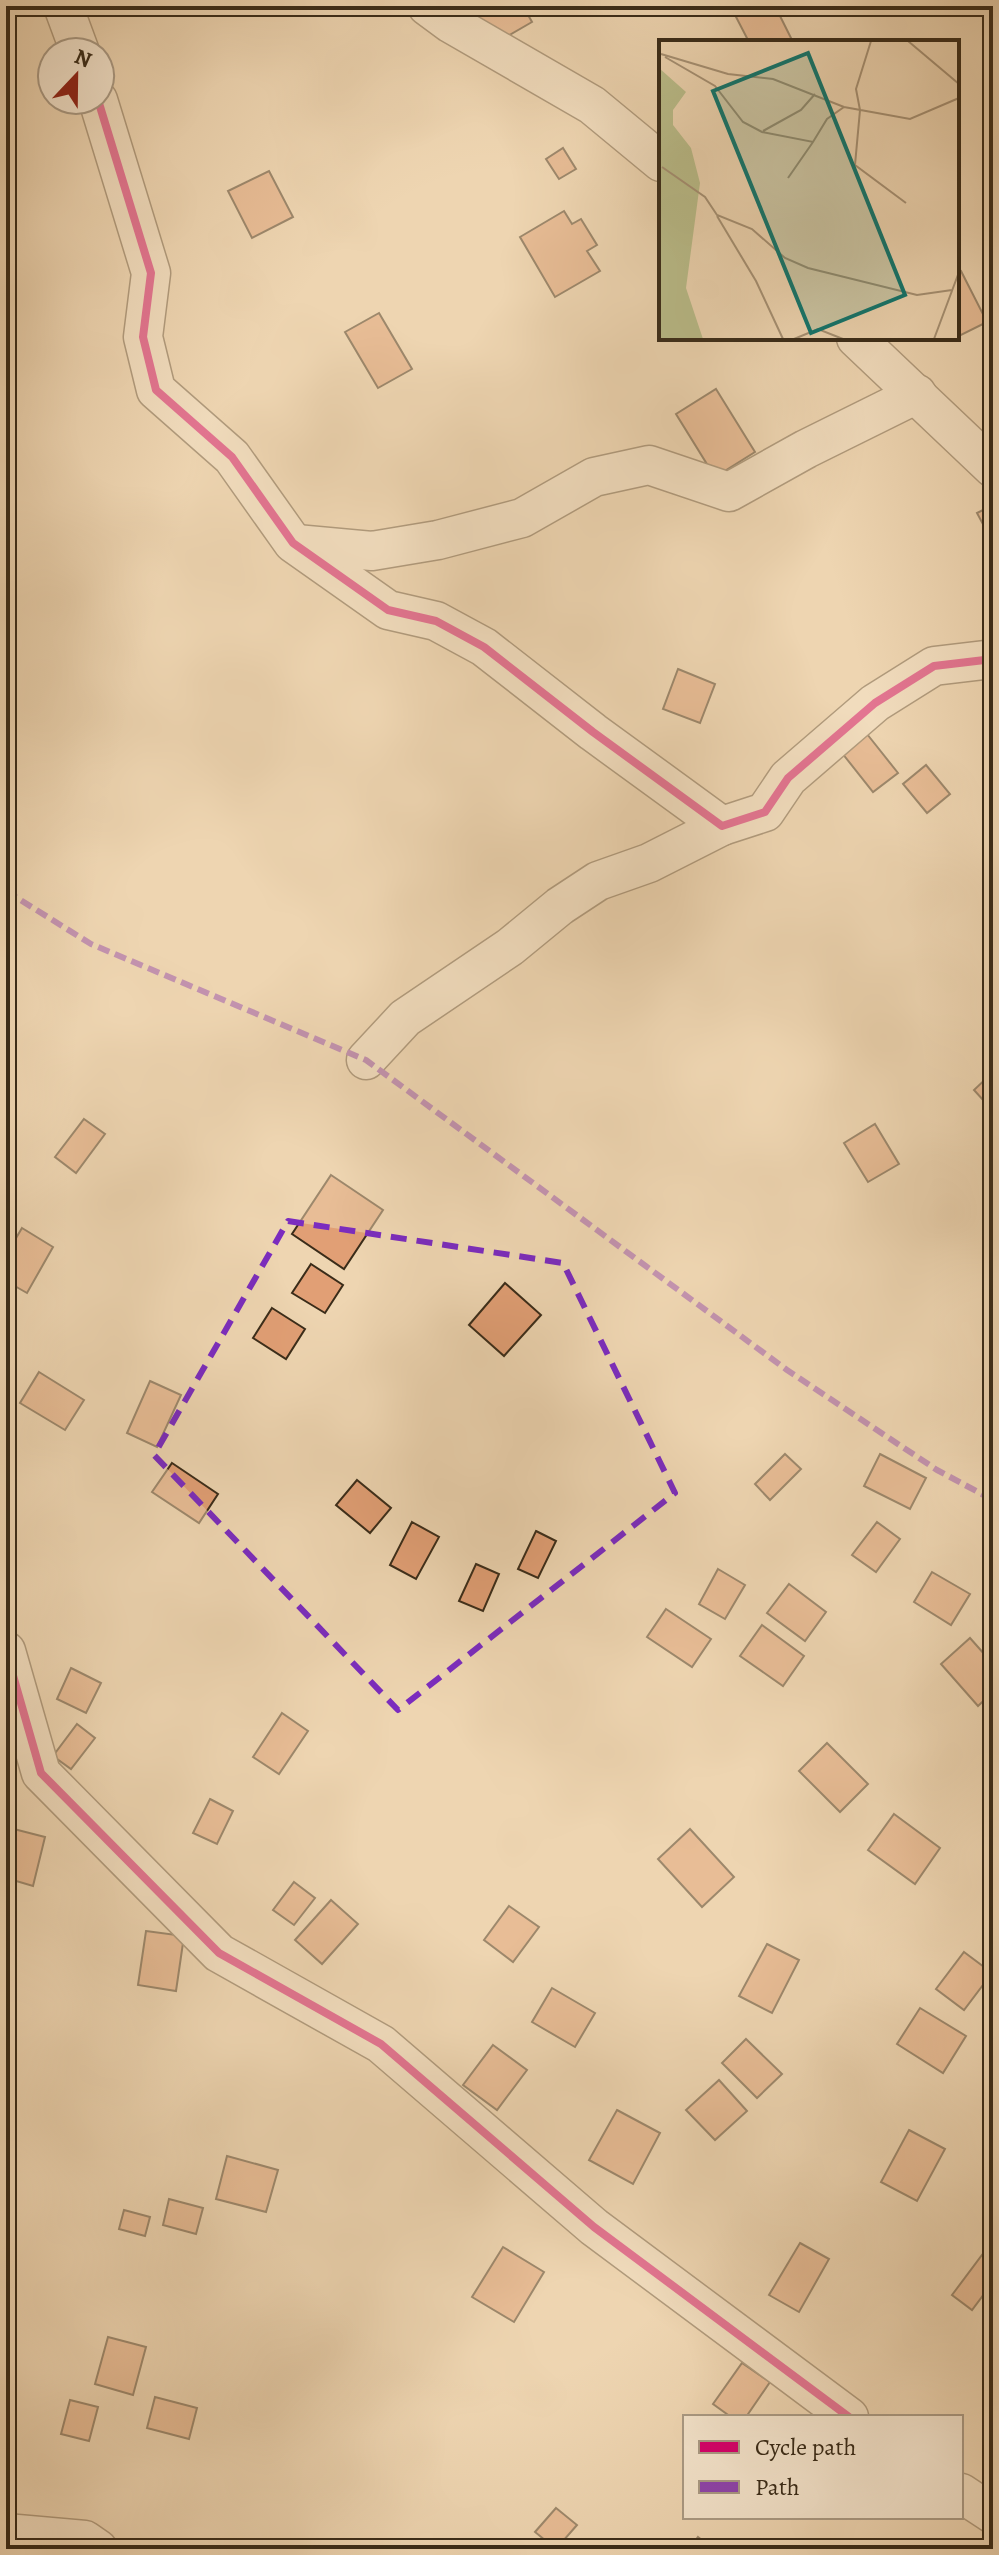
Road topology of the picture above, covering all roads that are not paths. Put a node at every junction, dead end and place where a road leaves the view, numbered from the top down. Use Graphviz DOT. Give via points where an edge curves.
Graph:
graph roads {
  1 [pos="63,6"];
  2 [pos="427,6"];
  3 [pos="74,36"];
  4 [pos="103,116"];
  5 [pos="659,160"];
  6 [pos="858,340"];
  7 [pos="917,394"];
  8 [pos="993,468"];
  9 [pos="293,543"];
  10 [pos="993,659"];
  11 [pos="722,826"];
  12 [pos="366,1060"];
  13 [pos="6,1651"];
  14 [pos="846,2415"];
  15 [pos="963,2494"];
  16 [pos="993,2514"];
  17 [pos="6,2533"];
  18 [pos="98,2549"];
  1 -- 3 [label="street"];
  2 -- 5 [label="street" via="592,105"];
  4 -- 9 [label="street" via="151,273 143,337 156,390 232,457"];
  6 -- 7 [label="street"];
  7 -- 8 [label="street"];
  7 -- 9 [label="street" via="729,492 649,465 594,477 522,518 438,540 372,551"];
  9 -- 11 [label="street" via="388,610 436,621 484,647"];
  10 -- 11 [label="street" via="934,666 875,703 788,778 765,812"];
  11 -- 12 [label="street" via="649,863 598,881 405,1018"];
  13 -- 14 [label="street" via="41,1773 219,1953 381,2044 594,2227"];
  15 -- 16 [label="street"];
  17 -- 18 [label="street" via="85,2540"];
}
